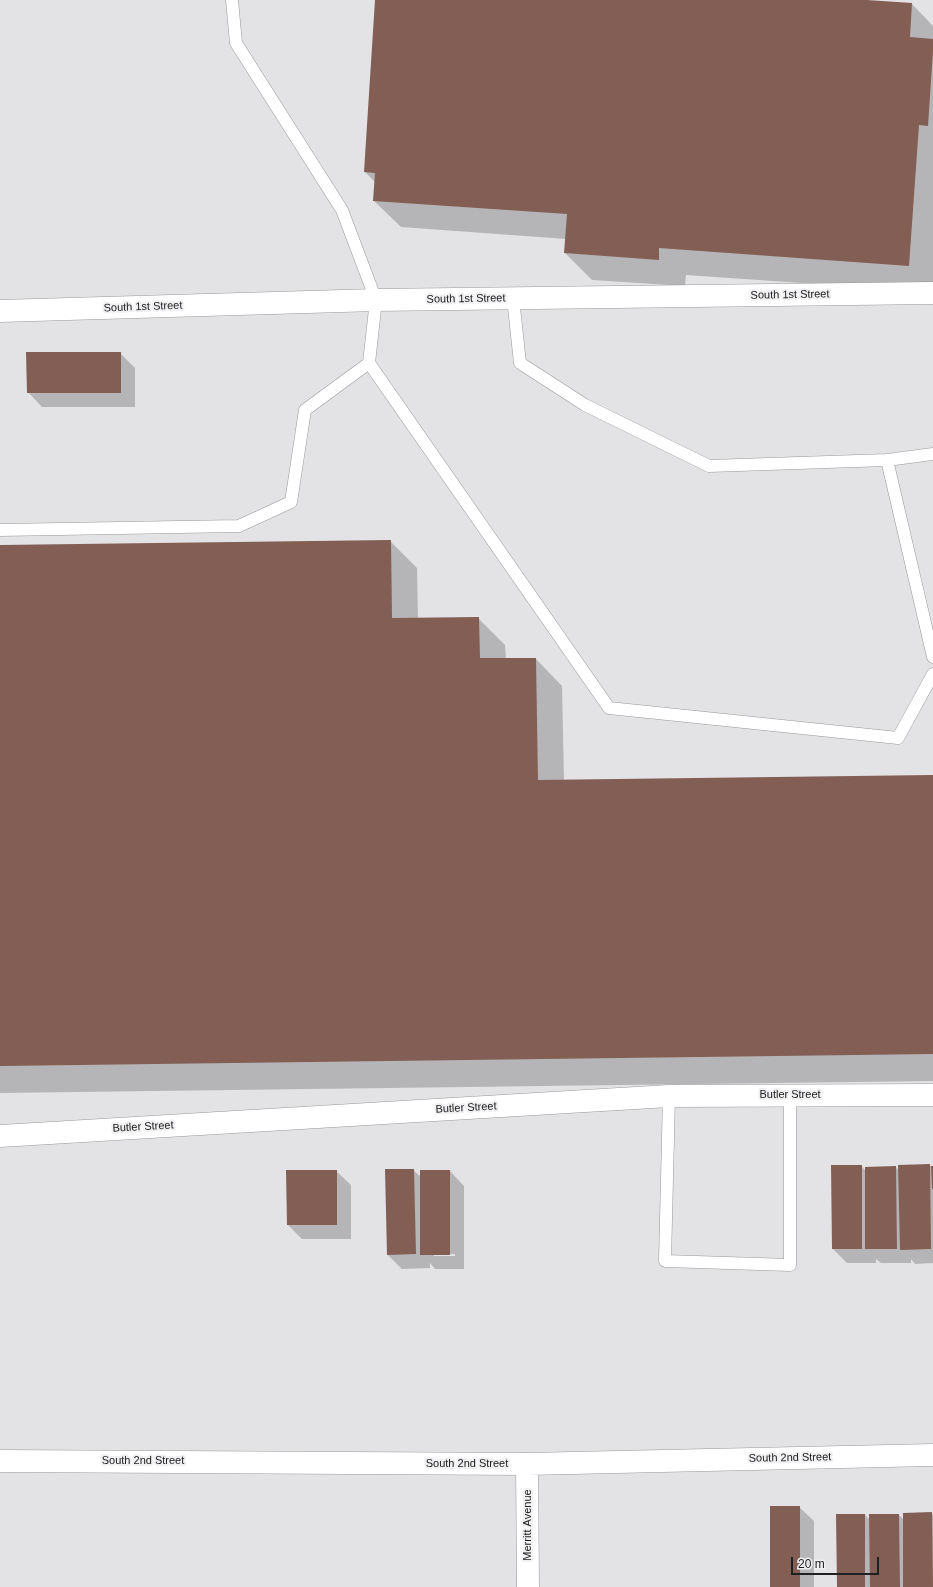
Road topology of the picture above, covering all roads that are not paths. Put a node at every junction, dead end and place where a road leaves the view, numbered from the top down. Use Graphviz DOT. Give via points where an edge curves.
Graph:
graph roads {
  1 [pos="232,0"];
  2 [pos="933,293"];
  3 [pos="513,298"];
  4 [pos="376,300"];
  5 [pos="0,311"];
  6 [pos="369,363"];
  7 [pos="933,454"];
  8 [pos="887,460"];
  9 [pos="0,530"];
  10 [pos="933,657"];
  11 [pos="933,674"];
  12 [pos="790,1094"];
  13 [pos="669,1096"];
  14 [pos="933,1096"];
  15 [pos="0,1136"];
  16 [pos="933,1455"];
  17 [pos="0,1460"];
  18 [pos="527,1464"];
  19 [pos="528,1587"];
  1 -- 4 [label="lane" via="236,43 342,210"];
  2 -- 3 [label="street, South 1st Street"];
  3 -- 4 [label="street, South 1st Street"];
  3 -- 8 [label="lane" via="520,363 585,405 709,466"];
  4 -- 5 [label="street, South 1st Street"];
  4 -- 6 [label="lane"];
  6 -- 9 [label="lane" via="305,410 291,502 239,526"];
  6 -- 11 [label="lane" via="610,708 898,738"];
  7 -- 8 [label="lane"];
  8 -- 10 [label="lane"];
  12 -- 13 [label="street, Butler Street"];
  12 -- 13 [label="lane" via="790,1265 665,1260"];
  12 -- 14 [label="street, Butler Street"];
  13 -- 15 [label="street, Butler Street"];
  16 -- 18 [label="street, South 2nd Street"];
  17 -- 18 [label="street, South 2nd Street"];
  18 -- 19 [label="street, Merritt Avenue"];
}
